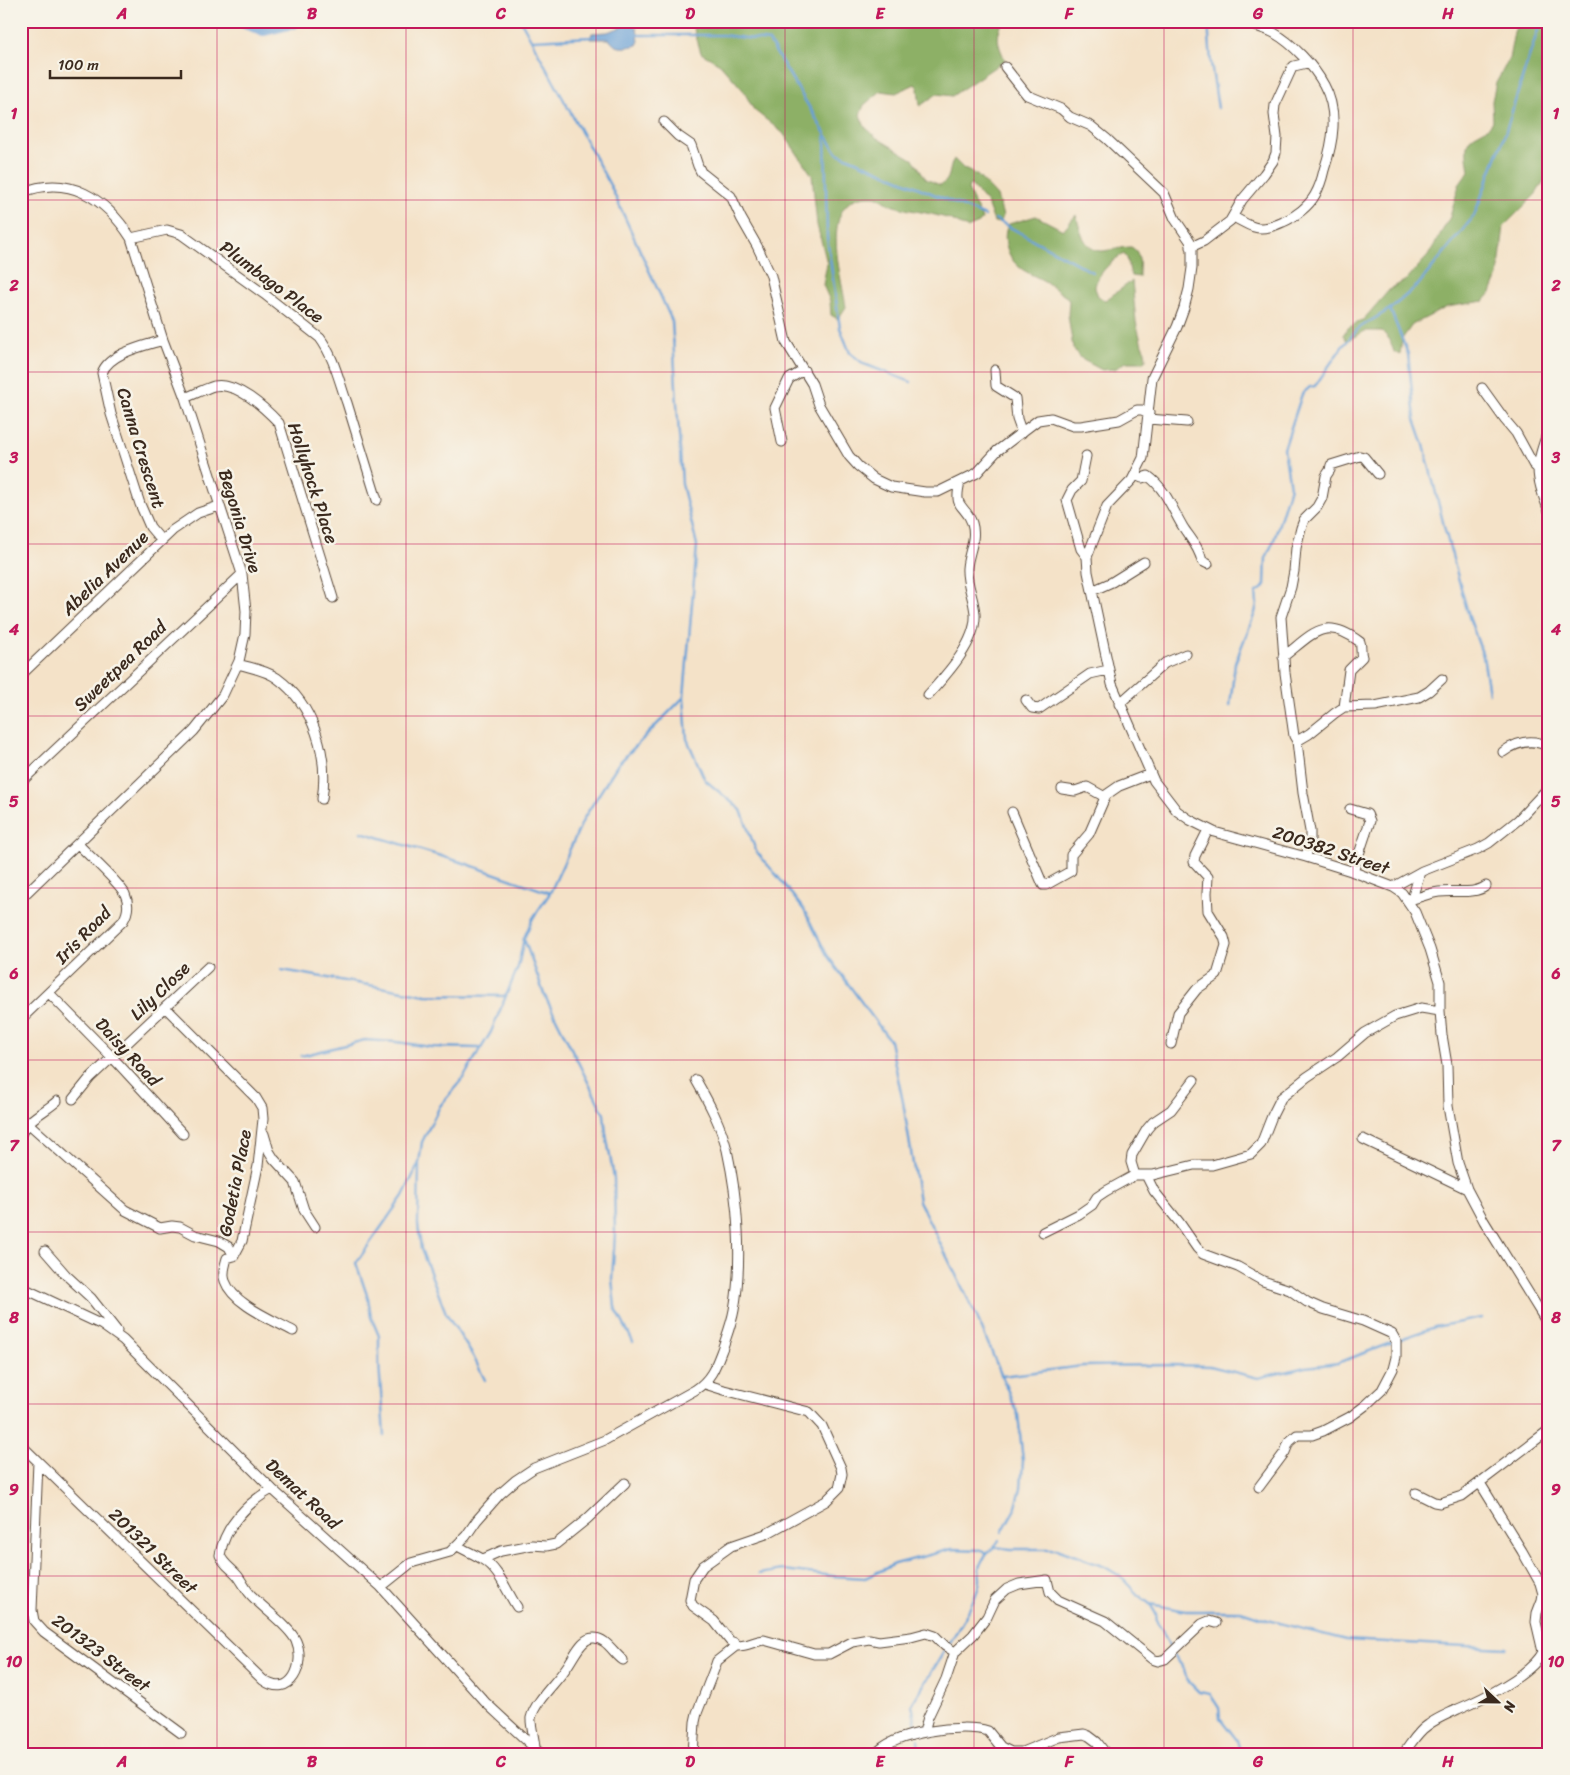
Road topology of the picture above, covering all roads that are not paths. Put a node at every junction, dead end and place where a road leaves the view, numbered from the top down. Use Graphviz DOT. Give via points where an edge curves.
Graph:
graph roads {
  1 [pos="1246,21"];
  2 [pos="1307,62"];
  3 [pos="1005,67"];
  4 [pos="664,122"];
  5 [pos="21,193"];
  6 [pos="1233,217"];
  7 [pos="131,238"];
  8 [pos="1191,247"];
  9 [pos="163,340"];
  10 [pos="804,370"];
  11 [pos="994,370"];
  12 [pos="1482,388"];
  13 [pos="185,398"];
  14 [pos="1148,416"];
  15 [pos="1187,422"];
  16 [pos="1549,428"];
  17 [pos="1022,433"];
  18 [pos="782,442"];
  19 [pos="1086,456"];
  20 [pos="1537,468"];
  21 [pos="1378,474"];
  22 [pos="1135,475"];
  23 [pos="960,482"];
  24 [pos="377,500"];
  25 [pos="219,506"];
  26 [pos="1549,511"];
  27 [pos="161,540"];
  28 [pos="1087,557"];
  29 [pos="1144,562"];
  30 [pos="1208,564"];
  31 [pos="242,574"];
  32 [pos="1092,591"];
  33 [pos="333,598"];
  34 [pos="1186,654"];
  35 [pos="1283,656"];
  36 [pos="238,664"];
  37 [pos="1108,670"];
  38 [pos="21,675"];
  39 [pos="1442,678"];
  40 [pos="928,695"];
  41 [pos="1026,700"];
  42 [pos="1120,704"];
  43 [pos="1344,707"];
  44 [pos="1297,741"];
  45 [pos="1549,747"];
  46 [pos="1503,752"];
  47 [pos="1150,774"];
  48 [pos="21,782"];
  49 [pos="1062,789"];
  50 [pos="1547,792"];
  51 [pos="1105,797"];
  52 [pos="322,799"];
  53 [pos="1350,808"];
  54 [pos="1012,812"];
  55 [pos="1208,830"];
  56 [pos="78,844"];
  57 [pos="1306,857"];
  58 [pos="1353,872"];
  59 [pos="1420,872"];
  60 [pos="1486,886"];
  61 [pos="1393,887"];
  62 [pos="21,898"];
  63 [pos="1410,900"];
  64 [pos="208,967"];
  65 [pos="49,993"];
  66 [pos="166,1008"];
  67 [pos="1440,1011"];
  68 [pos="21,1019"];
  69 [pos="1171,1044"];
  70 [pos="113,1058"];
  71 [pos="696,1080"];
  72 [pos="1194,1080"];
  73 [pos="73,1099"];
  74 [pos="56,1101"];
  75 [pos="28,1123"];
  76 [pos="262,1129"];
  77 [pos="21,1134"];
  78 [pos="183,1134"];
  79 [pos="1363,1139"];
  80 [pos="1134,1175"];
  81 [pos="1146,1175"];
  82 [pos="1467,1189"];
  83 [pos="315,1227"];
  84 [pos="1044,1232"];
  85 [pos="45,1251"];
  86 [pos="234,1256"];
  87 [pos="21,1287"];
  88 [pos="1549,1326"];
  89 [pos="293,1331"];
  90 [pos="123,1340"];
  91 [pos="705,1384"];
  92 [pos="1549,1430"];
  93 [pos="21,1445"];
  94 [pos="38,1462"];
  95 [pos="625,1483"];
  96 [pos="1480,1483"];
  97 [pos="1259,1488"];
  98 [pos="272,1489"];
  99 [pos="1416,1493"];
  100 [pos="458,1546"];
  101 [pos="483,1559"];
  102 [pos="381,1587"];
  103 [pos="518,1607"];
  104 [pos="1216,1623"];
  105 [pos="736,1646"];
  106 [pos="955,1652"];
  107 [pos="624,1660"];
  108 [pos="924,1732"];
  109 [pos="181,1733"];
  110 [pos="538,1751"];
  111 [pos="693,1754"];
  112 [pos="876,1754"];
  113 [pos="1106,1754"];
  114 [pos="1403,1754"];
  1 -- 2 [label="street" via="1284,40"];
  2 -- 6 [label="street" via="1292,68 1275,105 1276,153"];
  2 -- 6 [label="street" via="1325,86 1334,121 1328,157 1315,196 1287,221 1272,227 1253,227"];
  3 -- 8 [label="street" via="1023,92 1091,126 1164,193"];
  4 -- 10 [label="street" via="691,145 704,175 731,196 771,276 786,342"];
  5 -- 7 [label="street, Begonia Drive" via="50,187 92,196 109,210"];
  6 -- 8 [label="street" via="1204,241"];
  7 -- 9 [label="street, Begonia Drive"];
  7 -- 24 [label="street, Plumbago Place" via="166,230 181,234 320,338 334,365"];
  8 -- 14 [label="street" via="1190,289 1177,328 1152,378"];
  9 -- 13 [label="street, Begonia Drive"];
  9 -- 27 [label="street, Canna Crescent" via="117,356 109,361 102,373 111,414 140,504 150,527"];
  10 -- 18 [label="street" via="789,379 775,408"];
  10 -- 23 [label="street" via="849,456 874,479 891,487 930,492 938,492"];
  11 -- 17 [label="street" via="996,386 1015,398"];
  12 -- 20 [label="street"];
  13 -- 25 [label="street, Begonia Drive"];
  13 -- 33 [label="street, Hollyhock Place" via="215,386 228,386 250,398 279,423"];
  14 -- 15 [label="street"];
  14 -- 17 [label="street" via="1137,410 1119,420 1077,426 1045,418"];
  14 -- 22 [label="street" via="1142,458"];
  16 -- 20 [label="street"];
  17 -- 23 [label="street" via="997,451 977,473"];
  19 -- 28 [label="street" via="1081,481 1067,500 1081,549"];
  20 -- 26 [label="street"];
  21 -- 35 [label="street" via="1362,457 1331,465 1322,498 1304,520 1296,548 1294,571 1281,617"];
  22 -- 28 [label="street, 200382 Street" via="1107,506"];
  22 -- 30 [label="street" via="1148,476 1161,488 1202,561"];
  23 -- 40 [label="street" via="959,503 972,523 974,534 967,570 975,623 962,651"];
  25 -- 27 [label="street, Abelia Avenue" via="198,513"];
  25 -- 31 [label="street, Begonia Drive"];
  27 -- 38 [label="street, Abelia Avenue"];
  28 -- 32 [label="street, 200382 Street"];
  29 -- 32 [label="street"];
  31 -- 36 [label="street, Begonia Drive" via="245,634"];
  31 -- 48 [label="street, Sweetpea Road"];
  32 -- 37 [label="street, 200382 Street"];
  34 -- 42 [label="street" via="1165,663"];
  35 -- 43 [label="street" via="1321,629 1340,631 1360,642 1362,657 1349,670"];
  35 -- 44 [label="street"];
  36 -- 52 [label="street" via="277,678 310,719 317,734 324,774"];
  36 -- 56 [label="street, Begonia Drive" via="223,695 194,731"];
  37 -- 41 [label="street" via="1090,674 1039,709 1032,708"];
  37 -- 42 [label="street, 200382 Street"];
  39 -- 43 [label="street" via="1419,697 1375,706"];
  42 -- 47 [label="street, 200382 Street"];
  43 -- 44 [label="street"];
  44 -- 57 [label="street" via="1310,831"];
  45 -- 46 [label="street" via="1531,741"];
  47 -- 51 [label="street" via="1119,786"];
  47 -- 55 [label="street, 200382 Street" via="1177,811"];
  49 -- 51 [label="street" via="1075,791 1087,787"];
  50 -- 59 [label="street" via="1489,843"];
  51 -- 54 [label="street" via="1089,834 1071,855 1071,871 1046,886"];
  53 -- 58 [label="street" via="1367,814 1370,821"];
  55 -- 57 [label="street, 200382 Street"];
  55 -- 69 [label="street" via="1194,862 1208,877 1208,911 1226,945 1217,976 1198,989 1178,1013"];
  56 -- 62 [label="street, Begonia Drive"];
  56 -- 65 [label="street, Iris Road" via="122,890 127,910 123,921"];
  57 -- 58 [label="street, 200382 Street"];
  58 -- 61 [label="street, 200382 Street"];
  59 -- 61 [label="street"];
  59 -- 63 [label="street"];
  60 -- 63 [label="street" via="1474,891 1438,892"];
  61 -- 63 [label="street, 200382 Street"];
  63 -- 67 [label="street, 200382 Street" via="1440,982"];
  64 -- 66 [label="street, Lily Close"];
  65 -- 68 [label="street, Iris Road"];
  65 -- 70 [label="street, Daisy Road"];
  66 -- 70 [label="street, Lily Close"];
  66 -- 76 [label="street, Godetia Place" via="256,1098 262,1108"];
  67 -- 81 [label="street" via="1421,1008 1395,1016 1307,1076 1281,1098 1261,1144 1251,1154 1212,1165 1194,1165"];
  67 -- 82 [label="street, 200382 Street" via="1454,1147"];
  70 -- 73 [label="street, Lily Close"];
  70 -- 78 [label="street, Daisy Road"];
  71 -- 91 [label="street" via="714,1112 727,1150 739,1255 734,1311 713,1373"];
  72 -- 80 [label="street" via="1177,1104 1153,1122 1142,1137 1132,1155"];
  74 -- 75 [label="street"];
  75 -- 77 [label="street"];
  75 -- 86 [label="street" via="125,1210 162,1229 180,1227 219,1241 229,1246"];
  76 -- 83 [label="street" via="269,1151 295,1182 304,1210"];
  76 -- 86 [label="street, Godetia Place" via="258,1166 242,1241"];
  79 -- 82 [label="street"];
  80 -- 81 [label="street"];
  80 -- 84 [label="street" via="1106,1190 1079,1214"];
  81 -- 97 [label="street" via="1154,1191 1203,1254 1290,1290 1323,1309 1363,1320 1392,1334 1396,1341 1395,1363 1382,1390 1366,1406 1336,1425 1312,1435 1297,1435"];
  82 -- 88 [label="street, 200382 Street"];
  85 -- 90 [label="street" via="91,1298"];
  86 -- 89 [label="street, Godetia Place" via="227,1258 223,1270 225,1283 234,1296"];
  87 -- 90 [label="street, Demat Road" via="102,1326"];
  90 -- 98 [label="street, Demat Road"];
  91 -- 100 [label="street" via="605,1440 534,1468 516,1480 477,1520"];
  91 -- 105 [label="street" via="809,1412 827,1436 842,1474 839,1488 826,1501 766,1534 731,1546 703,1566 694,1579 690,1600 693,1606 714,1620"];
  92 -- 96 [label="street"];
  93 -- 94 [label="street, 201321 Street"];
  94 -- 98 [label="street, 201321 Street" via="263,1680 270,1685 284,1685 295,1676 299,1661 296,1641 250,1595 220,1555 240,1513"];
  94 -- 109 [label="street, 201323 Street" via="32,1598 34,1621 44,1632"];
  95 -- 101 [label="street" via="556,1544 501,1551"];
  96 -- 99 [label="street" via="1462,1496 1440,1503"];
  96 -- 114 [label="street" via="1540,1583 1543,1594 1536,1622 1543,1652 1530,1669 1427,1726"];
  98 -- 102 [label="street, Demat Road"];
  100 -- 101 [label="street"];
  100 -- 102 [label="street" via="442,1555 411,1563"];
  101 -- 103 [label="street"];
  102 -- 110 [label="street, Demat Road" via="485,1702"];
  104 -- 106 [label="street" via="1202,1624 1165,1659 1158,1661 1105,1621 1058,1600 1050,1592 1046,1580 1041,1580 1007,1589 995,1600 973,1635"];
  105 -- 106 [label="street" via="764,1640 822,1655 852,1642 926,1633"];
  105 -- 111 [label="street" via="717,1661 696,1718"];
  106 -- 108 [label="street"];
  107 -- 110 [label="street" via="602,1640 585,1641 531,1717"];
  108 -- 112 [label="street" via="886,1744"];
  108 -- 113 [label="street" via="957,1728 984,1730 1006,1751 1016,1753 1059,1737 1084,1734 1097,1742"];
}
